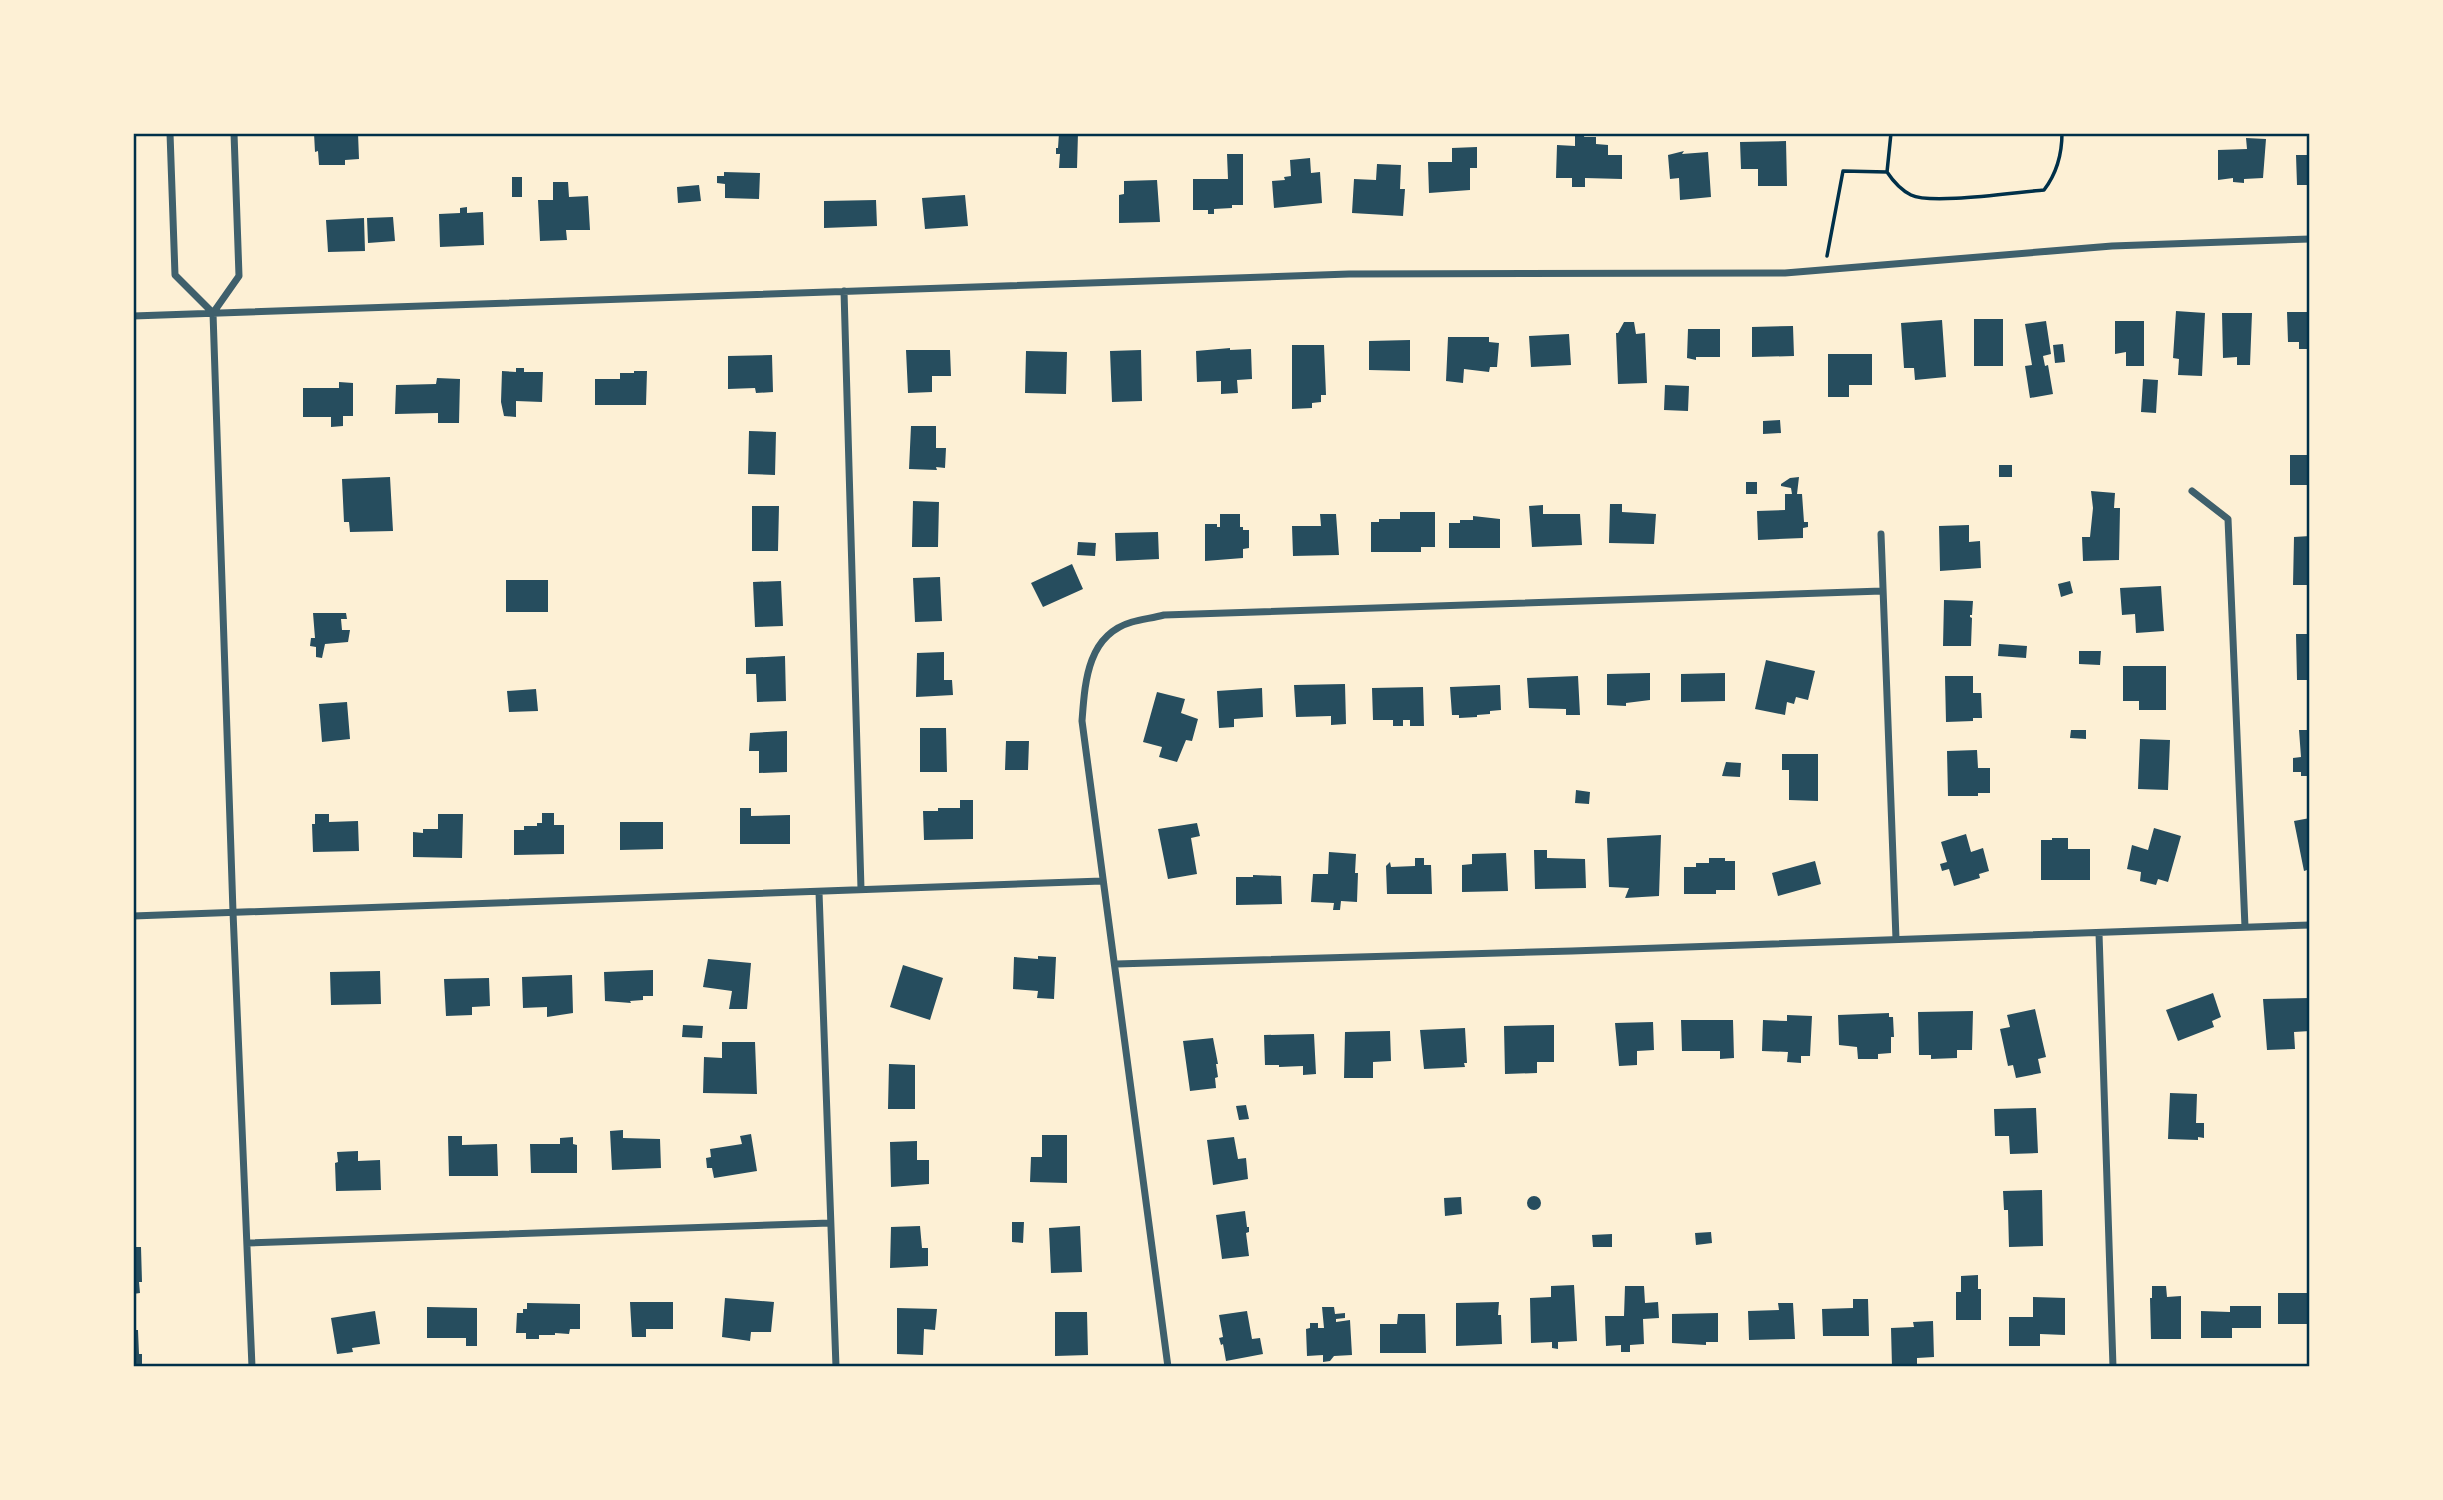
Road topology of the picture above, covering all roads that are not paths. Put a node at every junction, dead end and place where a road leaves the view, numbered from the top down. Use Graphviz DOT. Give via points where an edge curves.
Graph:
graph roads {
  1 [pos="170,133"];
  2 [pos="234,133"];
  3 [pos="2310,239"];
  4 [pos="844,291"];
  5 [pos="213,313"];
  6 [pos="133,316"];
  7 [pos="2192,491"];
  8 [pos="1881,534"];
  9 [pos="1882,591"];
  10 [pos="1102,881"];
  11 [pos="861,889"];
  12 [pos="819,892"];
  13 [pos="233,912"];
  14 [pos="133,916"];
  15 [pos="2310,925"];
  16 [pos="2245,928"];
  17 [pos="2099,933"];
  18 [pos="1896,939"];
  19 [pos="1116,964"];
  20 [pos="830,1223"];
  21 [pos="247,1242"];
  22 [pos="252,1367"];
  23 [pos="836,1367"];
  24 [pos="1168,1367"];
  25 [pos="2113,1367"];
  1 -- 5 [label="street" via="175,275"];
  2 -- 5 [label="street" via="239,276"];
  3 -- 4 [label="street" via="2112,246 1785,273 1349,274"];
  4 -- 5 [label="street"];
  4 -- 11 [label="street"];
  5 -- 6 [label="street"];
  5 -- 13 [label="street"];
  7 -- 16 [label="street" via="2228,519"];
  8 -- 9 [label="street"];
  9 -- 10 [label="street" via="1264,610 1164,615 1129,622 1101,639 1086,675 1082,721"];
  9 -- 18 [label="street"];
  10 -- 11 [label="street"];
  10 -- 19 [label="street"];
  11 -- 12 [label="street"];
  12 -- 13 [label="street"];
  12 -- 20 [label="street"];
  13 -- 14 [label="street"];
  13 -- 21 [label="street"];
  15 -- 16 [label="street"];
  16 -- 17 [label="street"];
  17 -- 18 [label="street"];
  17 -- 25 [label="street"];
  18 -- 19 [label="street"];
  19 -- 24 [label="street"];
  20 -- 21 [label="street"];
  20 -- 23 [label="street"];
  21 -- 22 [label="street"];
}
